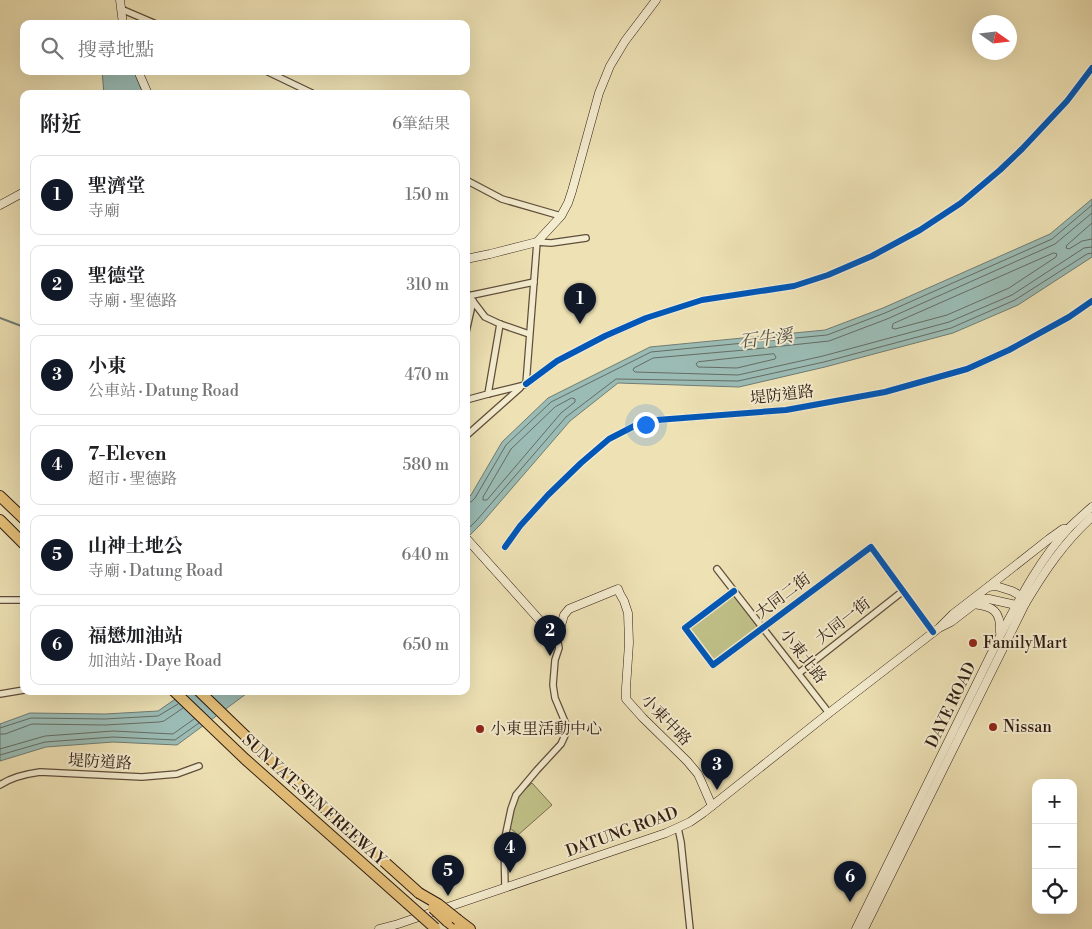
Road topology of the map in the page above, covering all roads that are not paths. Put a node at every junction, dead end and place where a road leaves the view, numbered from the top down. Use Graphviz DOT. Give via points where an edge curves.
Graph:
graph roads {
  1 [pos="120,0"];
  2 [pos="656,0"];
  3 [pos="121,9"];
  4 [pos="122,20"];
  5 [pos="147,20"];
  6 [pos="1092,68"];
  7 [pos="140,75"];
  8 [pos="274,75"];
  9 [pos="146,90"];
  10 [pos="306,90"];
  11 [pos="470,182"];
  12 [pos="20,194"];
  13 [pos="0,205"];
  14 [pos="561,216"];
  15 [pos="586,238"];
  16 [pos="538,242"];
  17 [pos="470,257"];
  18 [pos="534,282"];
  19 [pos="470,296"];
  20 [pos="470,297"];
  21 [pos="1092,301"];
  22 [pos="500,324"];
  23 [pos="530,334"];
  24 [pos="523,385"];
  25 [pos="488,394"];
  26 [pos="470,399"];
  27 [pos="470,432"];
  28 [pos="0,496"];
  29 [pos="1092,507"];
  30 [pos="20,515"];
  31 [pos="1092,518"];
  32 [pos="0,520"];
  33 [pos="1069,528"];
  34 [pos="20,540"];
  35 [pos="470,542"];
  36 [pos="504,547"];
  37 [pos="717,569"];
  38 [pos="988,587"];
  39 [pos="734,591"];
  40 [pos="903,591"];
  41 [pos="1021,596"];
  42 [pos="0,600"];
  43 [pos="20,600"];
  44 [pos="973,604"];
  45 [pos="1025,604"];
  46 [pos="1016,605"];
  47 [pos="763,628"];
  48 [pos="936,630"];
  49 [pos="556,632"];
  50 [pos="1000,636"];
  51 [pos="800,673"];
  52 [pos="20,691"];
  53 [pos="0,694"];
  54 [pos="178,695"];
  55 [pos="203,695"];
  56 [pos="829,713"];
  57 [pos="199,766"];
  58 [pos="0,785"];
  59 [pos="923,801"];
  60 [pos="712,806"];
  61 [pos="678,828"];
  62 [pos="505,887"];
  63 [pos="419,893"];
  64 [pos="457,924"];
  65 [pos="379,929"];
  66 [pos="435,929"];
  67 [pos="470,929"];
  68 [pos="690,929"];
  69 [pos="856,929"];
  70 [pos="864,929"];
  1 -- 3 [label="main road"];
  2 -- 14 [label="main road" via="610,66 599,93 568,203"];
  3 -- 4 [label="main road"];
  3 -- 5 [label="street"];
  6 -- 24 [label="street" via="1067,101 1000,170 961,203 920,230 828,276 794,286 702,300 646,318 557,361"];
  7 -- 9 [label="main road"];
  8 -- 10 [label="street"];
  11 -- 14 [label="street" via="502,199"];
  12 -- 13 [label="main road"];
  14 -- 16 [label="main road"];
  15 -- 16 [label="street"];
  16 -- 17 [label="main road"];
  16 -- 18 [label="street"];
  18 -- 19 [label="street"];
  18 -- 23 [label="street"];
  20 -- 22 [label="street" via="485,316"];
  21 -- 36 [label="street, 堤防道路" via="1009,350 967,369 885,392 786,410 644,422 609,439 581,463 537,507"];
  22 -- 23 [label="street"];
  22 -- 25 [label="street"];
  23 -- 24 [label="street"];
  24 -- 25 [label="street"];
  24 -- 27 [label="street"];
  25 -- 26 [label="street"];
  28 -- 30 [label="highway"];
  29 -- 33 [label="main road, DAYE ROAD"];
  31 -- 45 [label="main road, DAYE ROAD" via="1056,556"];
  32 -- 34 [label="highway"];
  33 -- 38 [label="main road, DATUNG ROAD" via="1049,539"];
  33 -- 41 [label="main road, DAYE ROAD"];
  35 -- 49 [label="main road" via="548,630"];
  37 -- 39 [label="street, 小東北路"];
  38 -- 41 [label="main road" via="1005,588"];
  38 -- 48 [label="main road, DATUNG ROAD"];
  39 -- 47 [label="street, 小東北路"];
  39 -- 47 [label="street, 大同二街" via="685,628 713,665"];
  40 -- 47 [label="street, 大同二街" via="871,547"];
  40 -- 48 [label="street, 大同二街"];
  40 -- 51 [label="street, 大同一街"];
  41 -- 45 [label="main road"];
  41 -- 46 [label="main road, DAYE ROAD"];
  42 -- 43 [label="street"];
  44 -- 46 [label="main road" via="980,599 989,599"];
  44 -- 48 [label="main road, DATUNG ROAD"];
  44 -- 50 [label="main road" via="985,606 998,614"];
  45 -- 46 [label="main road"];
  45 -- 59 [label="main road, DAYE ROAD"];
  46 -- 50 [label="main road, DAYE ROAD"];
  47 -- 51 [label="street, 小東北路"];
  48 -- 56 [label="main road, DATUNG ROAD"];
  49 -- 60 [label="main road, 小東中路" via="569,609 618,589 628,613 626,699 698,774"];
  49 -- 62 [label="street" via="559,648 553,686 568,729 561,744 516,795 504,842"];
  50 -- 59 [label="main road, DAYE ROAD"];
  51 -- 56 [label="street, 小東北路"];
  52 -- 53 [label="street"];
  54 -- 66 [label="highway, SUN YAT-SEN FREEWAY, bridge"];
  55 -- 63 [label="highway, SUN YAT-SEN FREEWAY"];
  56 -- 60 [label="main road, DATUNG ROAD"];
  57 -- 58 [label="street, 堤防道路" via="177,774 142,777 40,772"];
  59 -- 69 [label="main road, DAYE ROAD"];
  59 -- 70 [label="main road, DAYE ROAD"];
  60 -- 61 [label="main road, DATUNG ROAD"];
  61 -- 62 [label="main road, DATUNG ROAD"];
  61 -- 68 [label="street"];
  62 -- 65 [label="main road, DATUNG ROAD"];
  63 -- 64 [label="highway, bridge" via="438,904"];
  63 -- 64 [label="highway, SUN YAT-SEN FREEWAY, bridge" via="447,921"];
  64 -- 67 [label="highway"];
}
